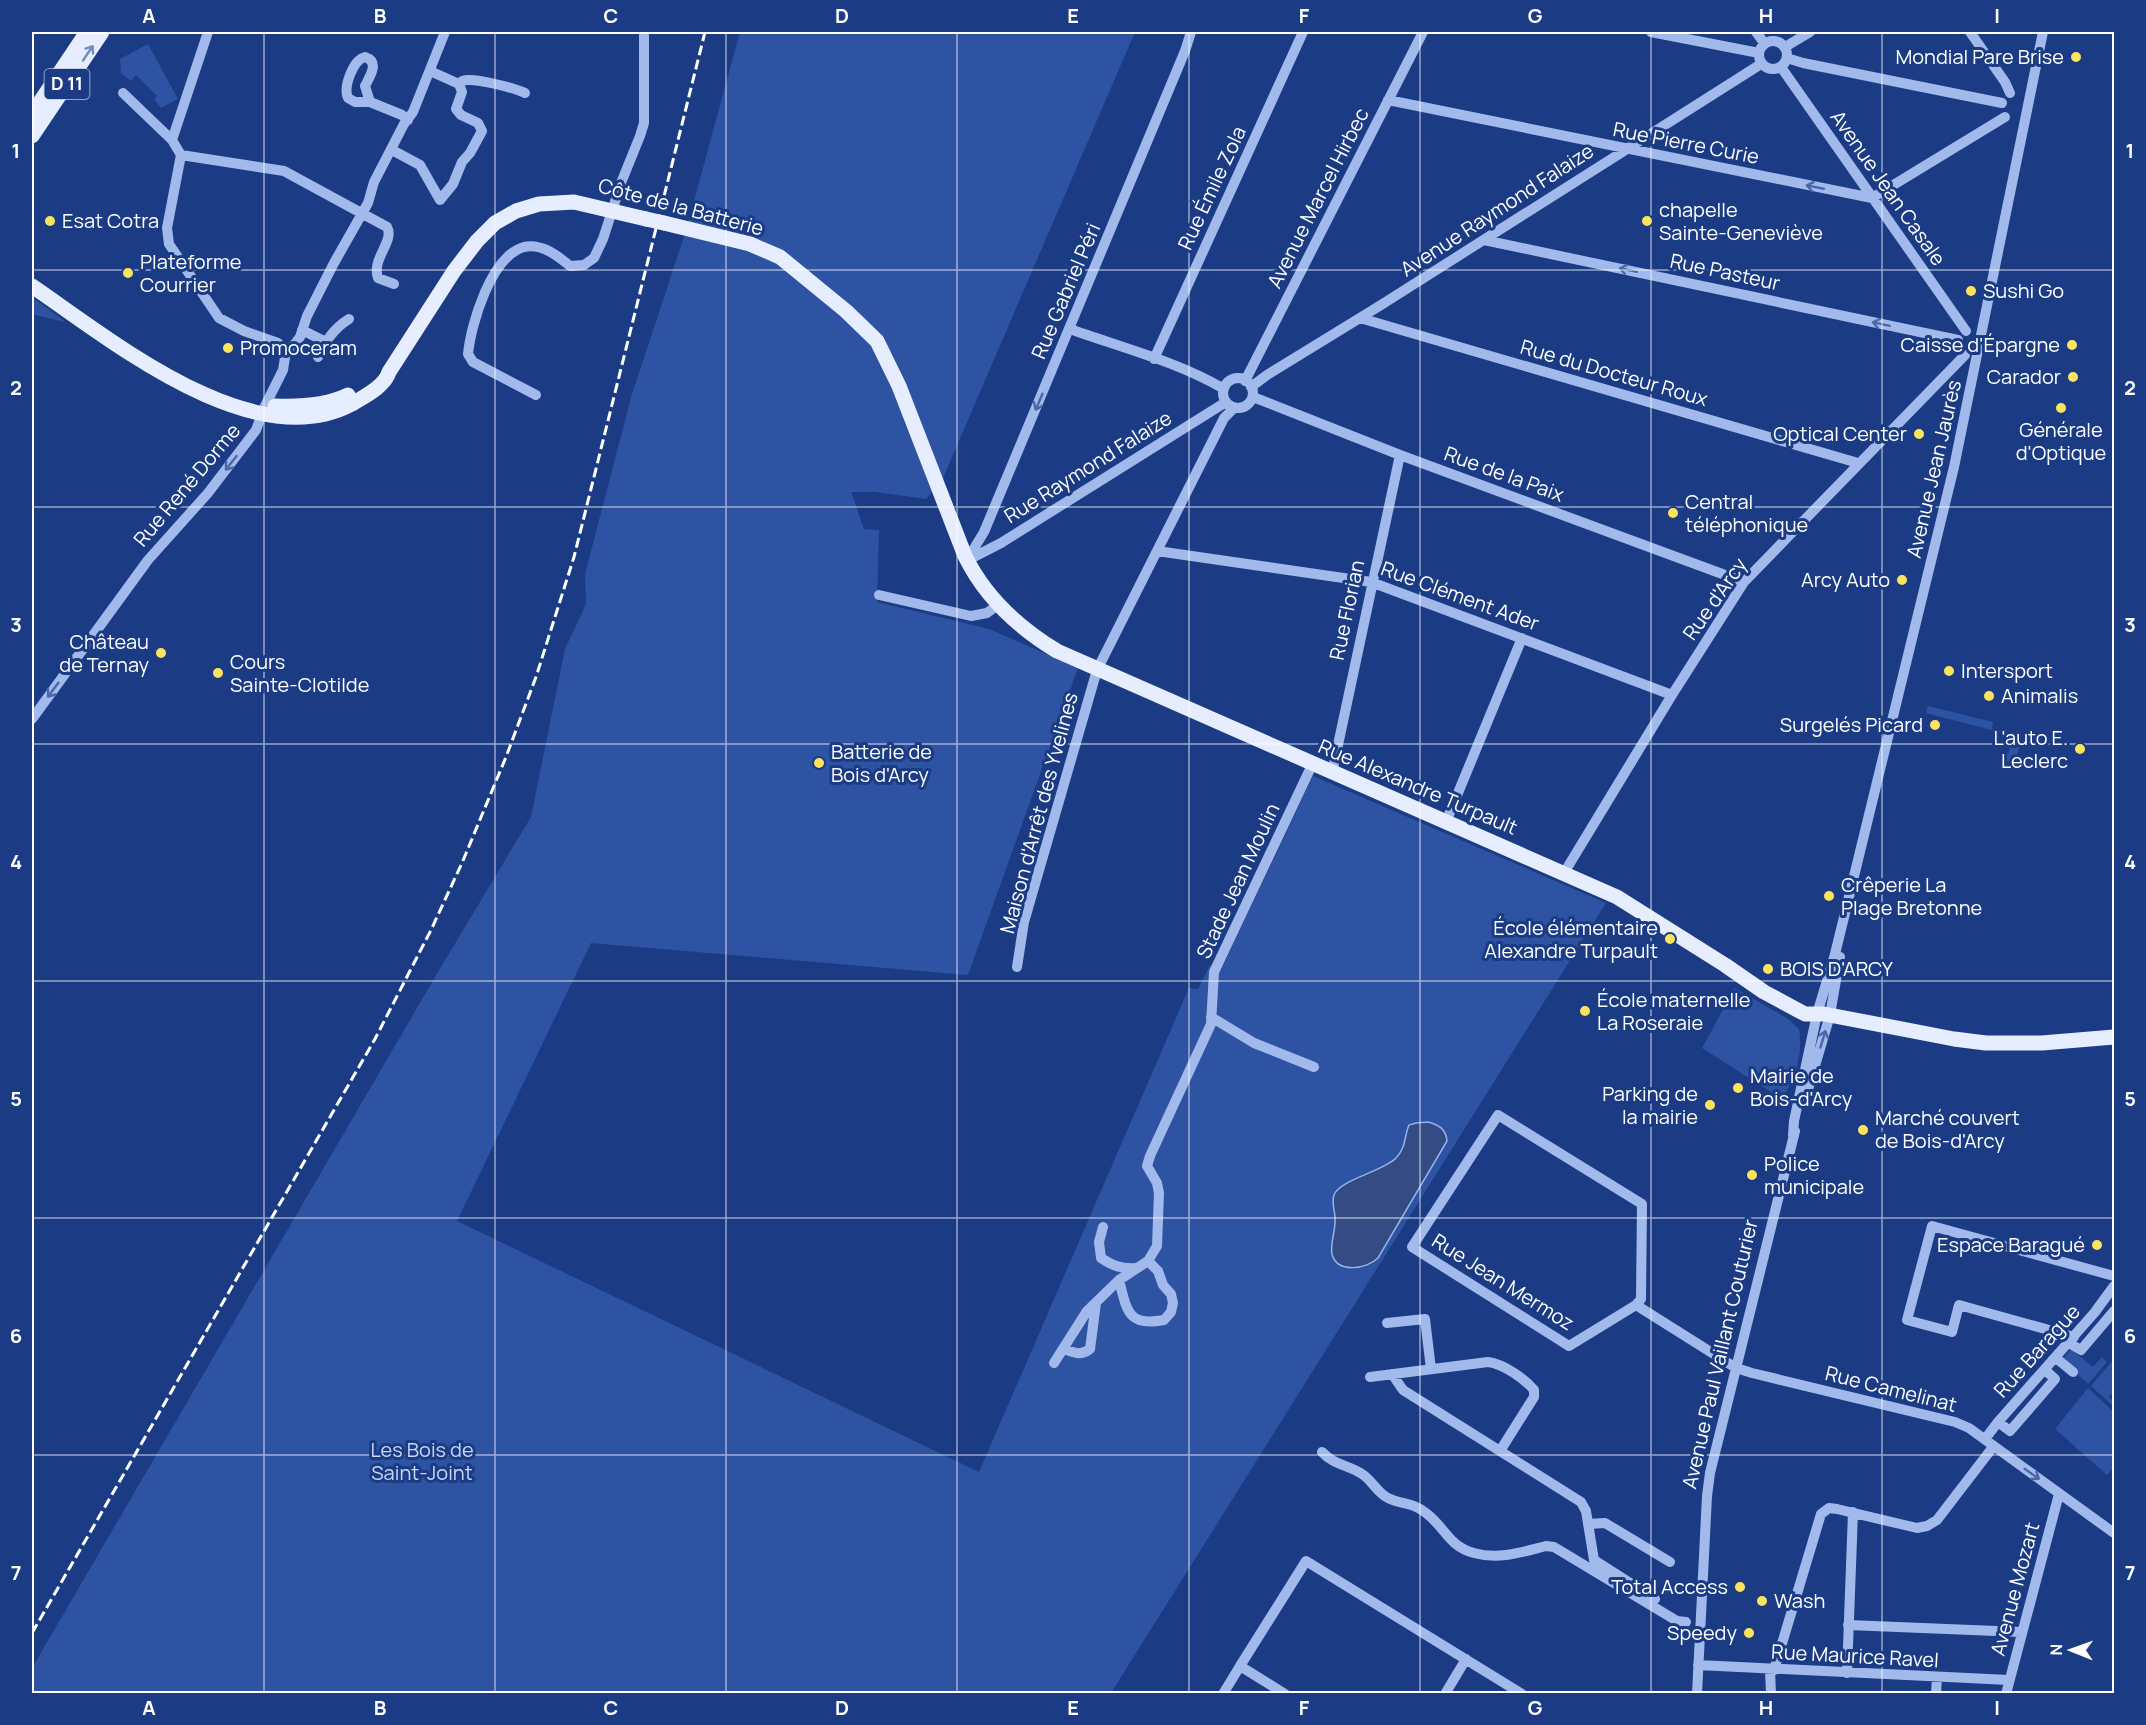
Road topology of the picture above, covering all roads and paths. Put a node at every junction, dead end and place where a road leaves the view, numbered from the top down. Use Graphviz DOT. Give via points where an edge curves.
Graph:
graph roads {
  1 [pos="87,32"];
  2 [pos="102,32"];
  3 [pos="208,32"];
  4 [pos="445,32"];
  5 [pos="644,32"];
  6 [pos="1191,32"];
  7 [pos="1303,32"];
  8 [pos="1423,32"];
  9 [pos="1652,32"];
  10 [pos="1756,32"];
  11 [pos="1810,32"];
  12 [pos="1970,32"];
  13 [pos="2043,32"];
  14 [pos="1762,53"];
  15 [pos="1784,57"];
  16 [pos="430,71"];
  17 [pos="459,84"];
  18 [pos="123,93"];
  19 [pos="525,93"];
  20 [pos="2010,93"];
  21 [pos="2031,93"];
  22 [pos="1388,100"];
  23 [pos="370,102"];
  24 [pos="2002,103"];
  25 [pos="32,114"];
  26 [pos="2005,117"];
  27 [pos="408,120"];
  28 [pos="2024,124"];
  29 [pos="32,136"];
  30 [pos="172,140"];
  31 [pos="1625,149"];
  32 [pos="392,150"];
  33 [pos="181,155"];
  34 [pos="1872,198"];
  35 [pos="612,210"];
  36 [pos="362,212"];
  37 [pos="1484,240"];
  38 [pos="32,280"];
  39 [pos="394,284"];
  40 [pos="32,286"];
  41 [pos="1360,318"];
  42 [pos="349,319"];
  43 [pos="1070,329"];
  44 [pos="1984,329"];
  45 [pos="302,330"];
  46 [pos="1966,331"];
  47 [pos="1958,340"];
  48 [pos="326,342"];
  49 [pos="286,351"];
  50 [pos="1965,355"];
  51 [pos="318,357"];
  52 [pos="1978,358"];
  53 [pos="1154,359"];
  54 [pos="1250,388"];
  55 [pos="1224,389"];
  56 [pos="536,395"];
  57 [pos="1230,405"];
  58 [pos="263,410"];
  59 [pos="1400,455"];
  60 [pos="1858,463"];
  61 [pos="956,531"];
  62 [pos="1156,551"];
  63 [pos="967,560"];
  64 [pos="1371,582"];
  65 [pos="1744,582"];
  66 [pos="879,595"];
  67 [pos="999,604"];
  68 [pos="1522,638"];
  69 [pos="1097,670"];
  70 [pos="1672,695"];
  71 [pos="32,719"];
  72 [pos="1312,765"];
  73 [pos="1332,773"];
  74 [pos="1446,822"];
  75 [pos="1564,873"];
  76 [pos="1017,967"];
  77 [pos="1824,1015"];
  78 [pos="1211,1017"];
  79 [pos="1882,1026"];
  80 [pos="2115,1037"];
  81 [pos="2115,1046"];
  82 [pos="1314,1067"];
  83 [pos="1103,1227"];
  84 [pos="1148,1261"];
  85 [pos="1136,1268"];
  86 [pos="2115,1276"];
  87 [pos="1119,1281"];
  88 [pos="2115,1286"];
  89 [pos="2105,1301"];
  90 [pos="1096,1303"];
  91 [pos="1636,1305"];
  92 [pos="2115,1310"];
  93 [pos="1387,1323"];
  94 [pos="2072,1340"];
  95 [pos="1064,1349"];
  96 [pos="2056,1358"];
  97 [pos="1054,1363"];
  98 [pos="1736,1368"];
  99 [pos="1431,1369"];
  100 [pos="2073,1372"];
  101 [pos="1392,1374"];
  102 [pos="1370,1377"];
  103 [pos="1989,1443"];
  104 [pos="1500,1451"];
  105 [pos="1322,1452"];
  106 [pos="2059,1494"];
  107 [pos="1853,1512"];
  108 [pos="1588,1524"];
  109 [pos="2113,1528"];
  110 [pos="1670,1562"];
  111 [pos="1686,1622"];
  112 [pos="1701,1623"];
  113 [pos="1848,1625"];
  114 [pos="2021,1632"];
  115 [pos="1466,1659"];
  116 [pos="1698,1665"];
  117 [pos="1240,1666"];
  118 [pos="1772,1670"];
  119 [pos="1846,1673"];
  120 [pos="1937,1677"];
  121 [pos="2009,1680"];
  122 [pos="1223,1694"];
  123 [pos="1285,1694"];
  124 [pos="1444,1694"];
  125 [pos="1522,1694"];
  126 [pos="1696,1694"];
  127 [pos="1771,1694"];
  128 [pos="1936,1694"];
  129 [pos="2006,1694"];
  1 -- 25 [label="main road, D 11"];
  29 -- 2 [label="main road, D 11, one-way"];
  3 -- 30 [label="street"];
  4 -- 16 [label="street, Rue René Dorme"];
  5 -- 35 [label="street" via="644,123"];
  6 -- 43 [label="street, Rue Gabriel Péri"];
  7 -- 53 [label="street, Rue Émile Zola"];
  8 -- 22 [label="street, Avenue Marcel Hirbec"];
  9 -- 14 [label="street"];
  10 -- 14 [label="street"];
  11 -- 15 [label="street"];
  12 -- 20 [label="street"];
  13 -- 21 [label="street, Avenue Jean Jaurès"];
  14 -- 15 [label="street" via="1773,41"];
  14 -- 15 [label="street" via="1773,70"];
  14 -- 31 [label="street, Avenue Raymond Falaize"];
  15 -- 24 [label="street"];
  15 -- 34 [label="street, Avenue Jean Casale"];
  16 -- 17 [label="street"];
  16 -- 27 [label="street, Rue René Dorme"];
  17 -- 19 [label="street" via="473,80"];
  17 -- 32 [label="street" via="462,92 456,109 478,123 482,131 446,195 440,200 420,165"];
  18 -- 30 [label="street"];
  20 -- 21 [label="street"];
  20 -- 24 [label="street"];
  21 -- 28 [label="street, Avenue Jean Jaurès"];
  22 -- 31 [label="street, Rue Pierre Curie"];
  22 -- 54 [label="street, Avenue Marcel Hirbec"];
  23 -- 27 [label="street"];
  24 -- 26 [label="street"];
  26 -- 28 [label="street"];
  26 -- 34 [label="street"];
  27 -- 32 [label="street, Rue René Dorme"];
  28 -- 44 [label="street, Avenue Jean Jaurès"];
  30 -- 33 [label="street"];
  34 -- 31 [label="street, Rue Pierre Curie, one-way"];
  31 -- 37 [label="street, Avenue Raymond Falaize"];
  32 -- 36 [label="street, Rue René Dorme"];
  33 -- 36 [label="street" via="284,171"];
  33 -- 49 [label="street" via="167,228 169,244 219,318 278,343"];
  34 -- 46 [label="street, Avenue Jean Casale"];
  35 -- 56 [label="street" via="594,258 584,265 570,266 541,247 524,247 505,260 482,296 468,354 473,362"];
  35 -- 58 [label="main road, Côte de la Batterie" via="574,202 539,204 495,223 454,271 387,379 346,407 326,414 305,417"];
  35 -- 61 [label="main road, Côte de la Batterie, bridge" via="750,244 780,257 846,311 877,341"];
  36 -- 39 [label="street" via="389,231 376,272 378,278"];
  36 -- 45 [label="street, Rue René Dorme"];
  37 -- 41 [label="street, Avenue Raymond Falaize"];
  47 -- 37 [label="street, Rue Pasteur, one-way"];
  38 -- 58 [label="main road" via="150,356 214,390"];
  40 -- 58 [label="main road" via="147,364 210,397"];
  41 -- 54 [label="street, Avenue Raymond Falaize"];
  41 -- 60 [label="street, Rue du Docteur Roux"];
  42 -- 48 [label="street"];
  43 -- 53 [label="street"];
  43 -- 63 [label="street, Rue Gabriel Péri, one-way" via="984,531"];
  44 -- 46 [label="street"];
  44 -- 52 [label="street, Avenue Jean Jaurès"];
  45 -- 48 [label="street"];
  45 -- 49 [label="street, Rue René Dorme"];
  46 -- 47 [label="street"];
  47 -- 50 [label="street"];
  48 -- 51 [label="street"];
  49 -- 58 [label="street, Rue René Dorme" via="282,370"];
  50 -- 52 [label="street"];
  50 -- 60 [label="street, Rue d'Arcy"];
  52 -- 77 [label="street, Avenue Jean Jaurès" via="1942,522 1845,912"];
  53 -- 55 [label="street"];
  54 -- 55 [label="street" via="1233,380"];
  54 -- 57 [label="street, Rue Raymond Falaize" via="1247,405"];
  54 -- 59 [label="street, Rue de la Paix"];
  55 -- 57 [label="street"];
  57 -- 62 [label="street"];
  57 -- 63 [label="street, Rue Raymond Falaize"];
  58 -- 71 [label="street, Rue René Dorme, one-way" via="256,430 208,493 148,560"];
  59 -- 64 [label="street, Rue Florian"];
  59 -- 65 [label="street, Rue de la Paix"];
  60 -- 65 [label="street, Rue d'Arcy"];
  61 -- 63 [label="main road, Rue Alexandre Turpault"];
  62 -- 64 [label="street, Rue Clément Ader"];
  62 -- 69 [label="street"];
  63 -- 67 [label="main road, Rue Alexandre Turpault"];
  64 -- 68 [label="street, Rue Clément Ader"];
  64 -- 73 [label="street, Rue Florian"];
  65 -- 70 [label="street, Rue d'Arcy"];
  66 -- 67 [label="street" via="971,616 987,613"];
  67 -- 69 [label="main road, Rue Alexandre Turpault" via="1033,636"];
  68 -- 70 [label="street, Rue Clément Ader"];
  68 -- 74 [label="street"];
  69 -- 72 [label="main road, Rue Alexandre Turpault"];
  69 -- 76 [label="street, Maison d'Arrêt des Yvelines" via="1024,922"];
  70 -- 75 [label="street, Rue d'Arcy"];
  72 -- 73 [label="main road, Rue Alexandre Turpault"];
  72 -- 78 [label="street, Stade Jean Moulin" via="1214,972"];
  73 -- 74 [label="main road, Rue Alexandre Turpault"];
  74 -- 75 [label="main road, Rue Alexandre Turpault"];
  75 -- 77 [label="main road, Rue Alexandre Turpault" via="1617,897 1779,1001 1805,1014"];
  77 -- 79 [label="main road, Rue Alexandre Turpault"];
  77 -- 98 [label="street, Avenue Paul Vaillant Couturier"];
  78 -- 82 [label="street" via="1254,1042"];
  78 -- 84 [label="street, Stade Jean Moulin" via="1147,1166 1159,1193 1157,1246"];
  79 -- 80 [label="main road" via="1986,1042"];
  79 -- 81 [label="main road" via="1926,1041 1984,1051"];
  83 -- 85 [label="street" via="1099,1242 1101,1258 1124,1269"];
  84 -- 85 [label="street"];
  84 -- 87 [label="street" via="1171,1294 1171,1312 1164,1320 1142,1323 1133,1318"];
  85 -- 87 [label="street"];
  86 -- 94 [label="street" via="1932,1226 1907,1320 1952,1332 1959,1305"];
  87 -- 90 [label="street"];
  88 -- 89 [label="street, Rue Barague"];
  89 -- 92 [label="street"];
  89 -- 94 [label="street, Rue Barague"];
  90 -- 95 [label="street" via="1074,1329"];
  90 -- 95 [label="street" via="1090,1349 1079,1354"];
  91 -- 91 [label="street, Rue Jean Mermoz" via="1641,1299 1642,1204 1498,1115 1412,1247 1569,1346"];
  91 -- 98 [label="street"];
  92 -- 94 [label="street" via="2080,1350"];
  93 -- 99 [label="street" via="1425,1319"];
  94 -- 96 [label="street, Rue Barague"];
  95 -- 97 [label="street"];
  96 -- 100 [label="street"];
  96 -- 103 [label="street, Rue Barague" via="1998,1422"];
  98 -- 103 [label="street, Rue Camelinat" via="1954,1422"];
  98 -- 112 [label="street, Avenue Paul Vaillant Couturier" via="1709,1485"];
  99 -- 101 [label="street"];
  99 -- 104 [label="street" via="1495,1363 1534,1390 1534,1397"];
  101 -- 102 [label="street"];
  101 -- 104 [label="street" via="1403,1390"];
  103 -- 106 [label="street, Rue Camelinat, one-way"];
  103 -- 107 [label="street, Rue Barague" via="1937,1520 1927,1526 1907,1526"];
  104 -- 108 [label="street" via="1581,1502"];
  105 -- 111 [label="street" via="1330,1460 1362,1474 1386,1497 1424,1511 1457,1546 1484,1556 1554,1547 1677,1621"];
  106 -- 109 [label="street, Rue Camelinat"];
  106 -- 114 [label="street, Avenue Mozart"];
  107 -- 113 [label="street"];
  107 -- 118 [label="street" via="1828,1508 1821,1514"];
  108 -- 110 [label="street" via="1605,1523"];
  108 -- 111 [label="street" via="1594,1560"];
  111 -- 112 [label="street"];
  112 -- 116 [label="street, Avenue Paul Vaillant Couturier"];
  113 -- 114 [label="street"];
  113 -- 119 [label="street"];
  114 -- 121 [label="street, Avenue Mozart"];
  115 -- 117 [label="street" via="1305,1561"];
  115 -- 124 [label="street"];
  115 -- 125 [label="street"];
  116 -- 118 [label="street, Rue Maurice Ravel"];
  116 -- 126 [label="street, Avenue Paul Vaillant Couturier"];
  117 -- 122 [label="street"];
  117 -- 123 [label="street"];
  118 -- 119 [label="street, Rue Maurice Ravel"];
  118 -- 127 [label="street"];
  119 -- 120 [label="street, Rue Maurice Ravel"];
  120 -- 121 [label="street, Rue Maurice Ravel"];
  120 -- 128 [label="street"];
  121 -- 129 [label="street, Avenue Mozart"];
}
